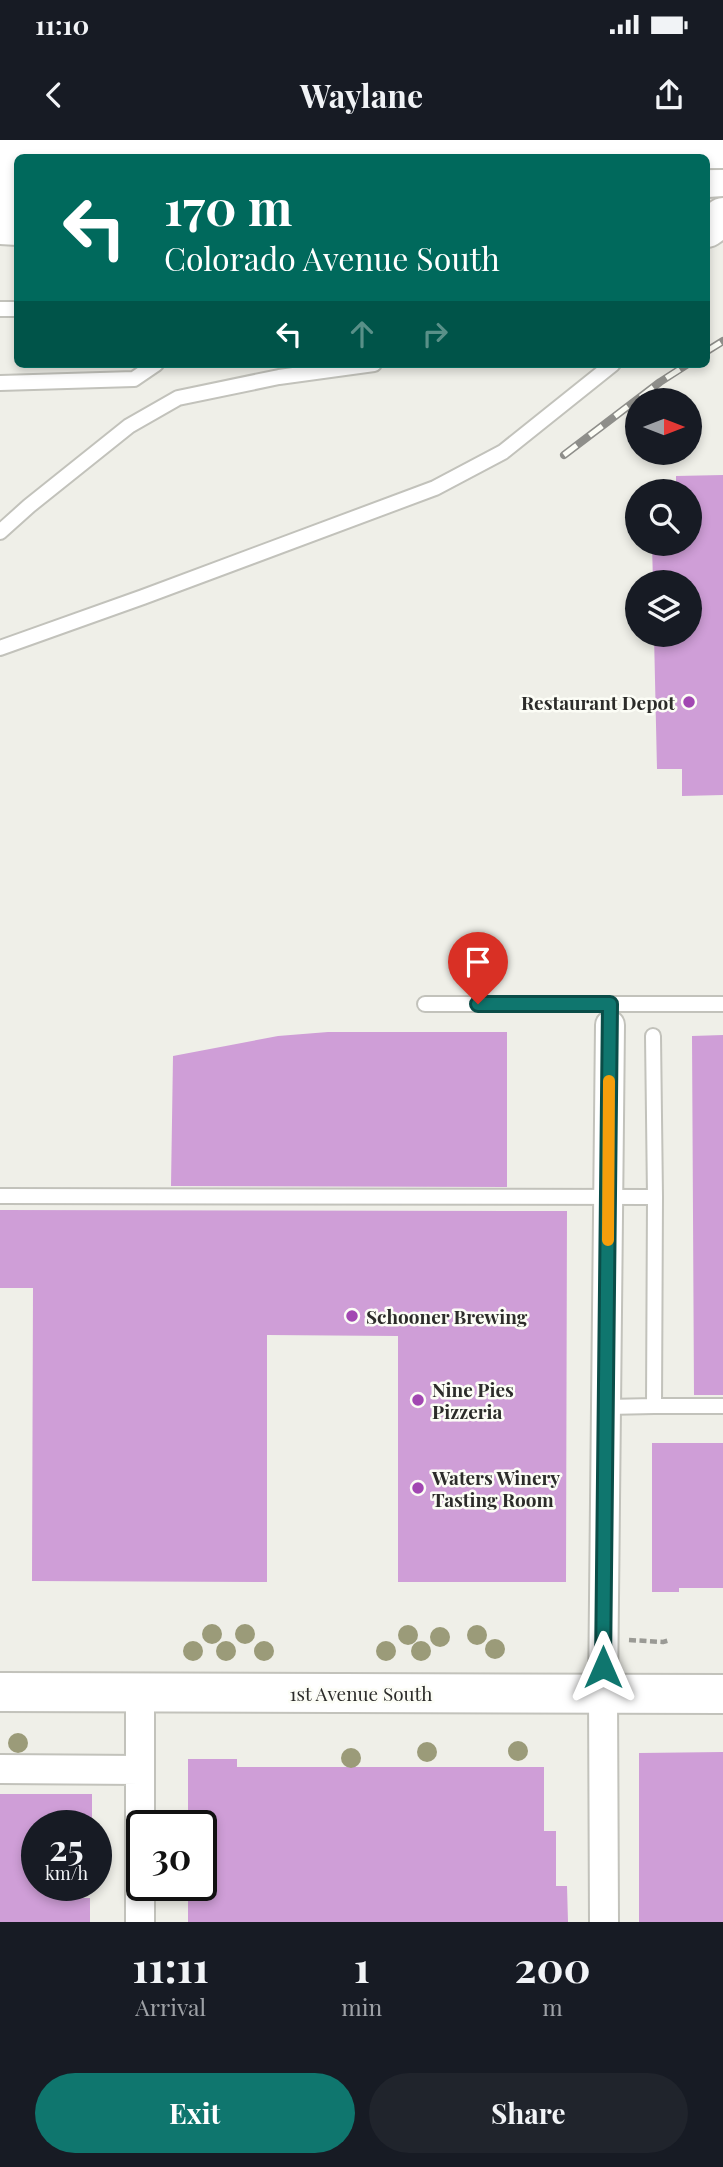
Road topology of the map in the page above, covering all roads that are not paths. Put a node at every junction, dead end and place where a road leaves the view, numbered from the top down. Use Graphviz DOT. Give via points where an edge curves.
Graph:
graph roads {
  1 [pos="723,149"];
  2 [pos="0,152"];
  3 [pos="150,368"];
  4 [pos="345,368"];
  5 [pos="608,368"];
  6 [pos="0,383"];
  7 [pos="0,533"];
  8 [pos="0,648"];
  9 [pos="425,1004"];
  10 [pos="723,1004"];
  11 [pos="610,1014"];
  12 [pos="653,1036"];
  13 [pos="1,1196"];
  14 [pos="608,1197"];
  15 [pos="655,1197"];
  16 [pos="654,1406"];
  17 [pos="723,1406"];
  18 [pos="607,1407"];
  19 [pos="0,1692"];
  20 [pos="140,1692"];
  21 [pos="603,1694"];
  22 [pos="723,1694"];
  23 [pos="0,1769"];
  24 [pos="141,1770"];
  25 [pos="141,1922"];
  26 [pos="604,1922"];
  1 -- 2 [label="main road, bridge"];
  3 -- 6 [label="lane" via="134,379"];
  4 -- 7 [label="lane" via="178,398 129,426"];
  5 -- 8 [label="lane" via="503,452 435,488"];
  9 -- 11 [label="lane"];
  10 -- 11 [label="lane"];
  11 -- 14 [label="street"];
  12 -- 15 [label="lane"];
  13 -- 14 [label="lane"];
  14 -- 15 [label="lane"];
  14 -- 18 [label="street"];
  15 -- 16 [label="lane"];
  16 -- 17 [label="lane"];
  16 -- 18 [label="lane"];
  18 -- 21 [label="street"];
  19 -- 20 [label="main road, 1st Avenue South"];
  20 -- 21 [label="main road, 1st Avenue South"];
  20 -- 24 [label="street"];
  21 -- 22 [label="main road, 1st Avenue South"];
  21 -- 26 [label="street"];
  23 -- 24 [label="street"];
  24 -- 25 [label="street"];
}
